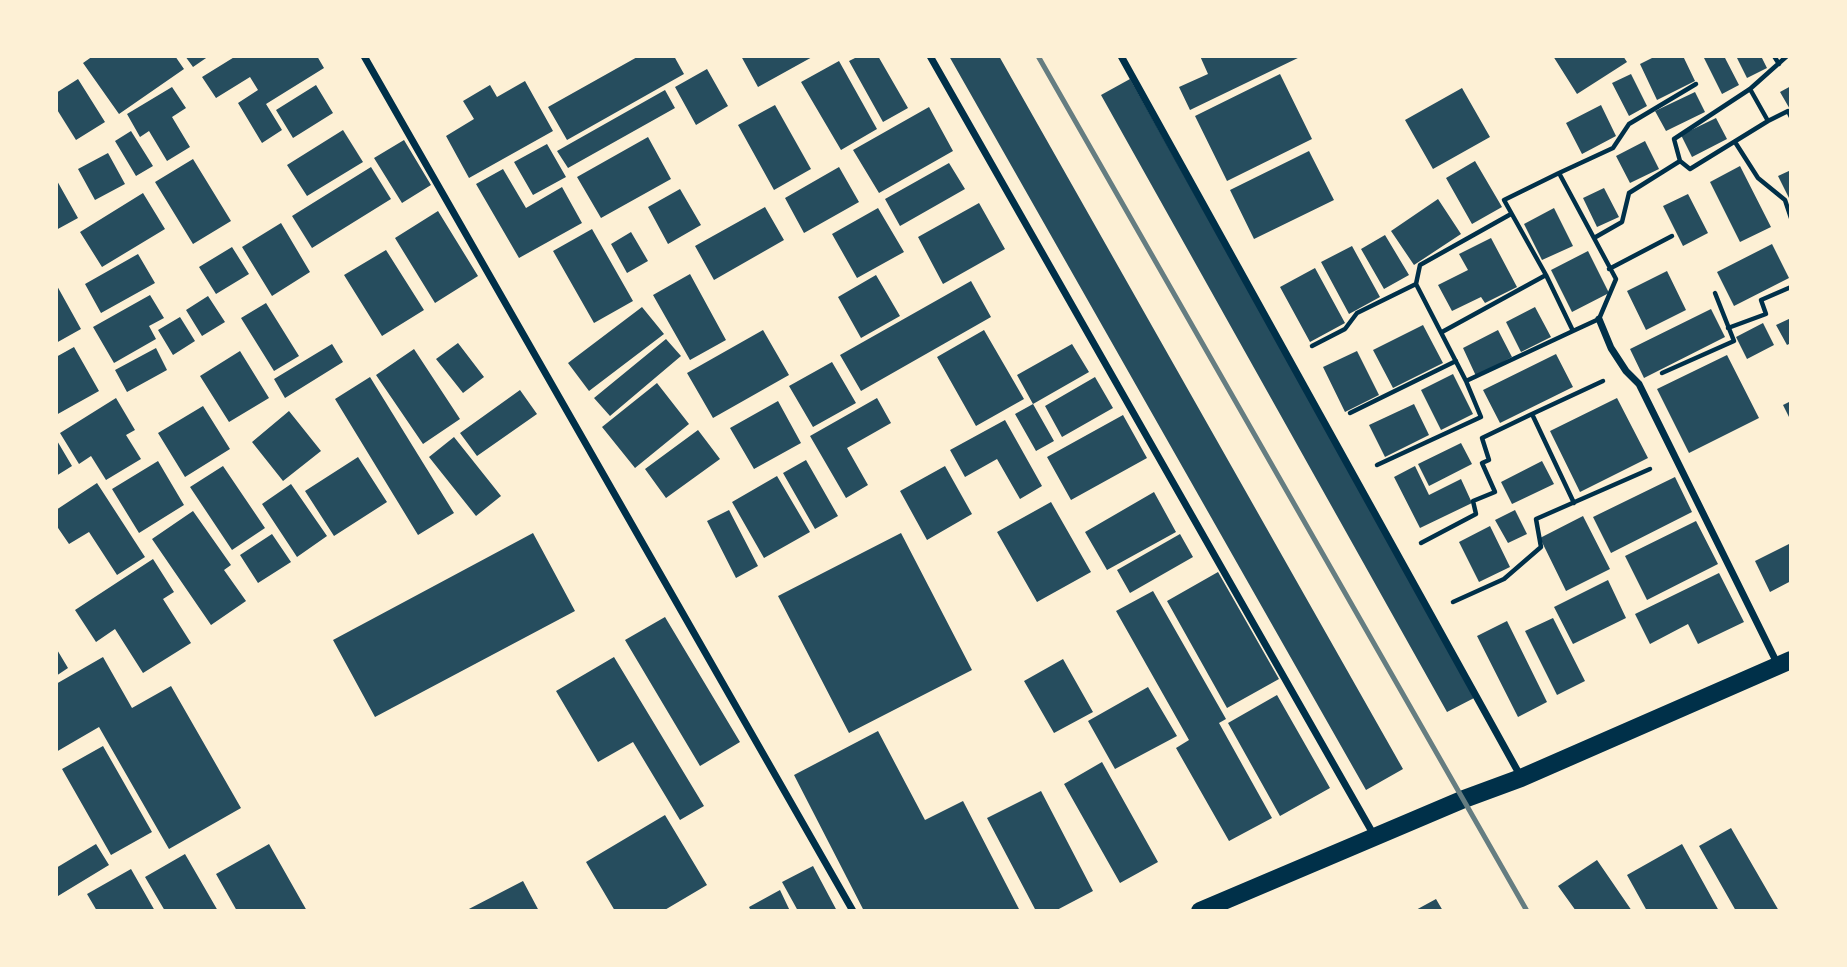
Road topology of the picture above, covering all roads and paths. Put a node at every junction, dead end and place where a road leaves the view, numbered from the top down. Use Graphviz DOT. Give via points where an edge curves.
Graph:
graph roads {
  1 [pos="363,56"];
  2 [pos="930,56"];
  3 [pos="1121,56"];
  4 [pos="1774,56"];
  5 [pos="1787,56"];
  6 [pos="1779,64"];
  7 [pos="1696,84"];
  8 [pos="1750,89"];
  9 [pos="1791,117"];
  10 [pos="1768,121"];
  11 [pos="1735,142"];
  12 [pos="1680,161"];
  13 [pos="1559,173"];
  14 [pos="1511,214"];
  15 [pos="1791,218"];
  16 [pos="1672,236"];
  17 [pos="1594,238"];
  18 [pos="1609,269"];
  19 [pos="1546,275"];
  20 [pos="1416,284"];
  21 [pos="1791,287"];
  22 [pos="1716,293"];
  23 [pos="1599,319"];
  24 [pos="1728,328"];
  25 [pos="1573,331"];
  26 [pos="1442,332"];
  27 [pos="1289,358"];
  28 [pos="1456,361"];
  29 [pos="1626,370"];
  30 [pos="1466,382"];
  31 [pos="1639,384"];
  32 [pos="1532,414"];
  33 [pos="1326,425"];
  34 [pos="1676,458"];
  35 [pos="1353,476"];
  36 [pos="1574,503"];
  37 [pos="1398,555"];
  38 [pos="1429,613"];
  39 [pos="1785,662"];
  40 [pos="1521,778"];
  41 [pos="1375,837"];
  42 [pos="853,911"];
  43 [pos="1200,911"];
  1 -- 42 [label="street"];
  2 -- 41 [label="street"];
  3 -- 27 [label="street"];
  4 -- 6 [label="path"];
  5 -- 6 [label="path"];
  6 -- 8 [label="path"];
  7 -- 13 [label="path" via="1629,124 1614,148"];
  8 -- 10 [label="path"];
  8 -- 12 [label="path" via="1674,139"];
  9 -- 10 [label="path" via="1788,111"];
  10 -- 11 [label="path"];
  11 -- 12 [label="path" via="1690,169"];
  11 -- 15 [label="path" via="1758,178 1786,200"];
  12 -- 17 [label="path" via="1629,194 1622,222"];
  13 -- 14 [label="path" via="1504,200"];
  13 -- 17 [label="path"];
  14 -- 19 [label="path"];
  14 -- 20 [label="path" via="1420,265"];
  16 -- 18 [label="path"];
  17 -- 18 [label="path"];
  18 -- 23 [label="path" via="1616,279"];
  19 -- 25 [label="path"];
  19 -- 26 [label="path"];
  20 -- 26 [label="path"];
  20 -- 27 [label="path" via="1357,313 1345,329"];
  21 -- 24 [label="path" via="1761,300 1766,314"];
  22 -- 24 [label="path"];
  23 -- 25 [label="path"];
  23 -- 29 [label="street"];
  24 -- 31 [label="path" via="1734,341"];
  25 -- 30 [label="path"];
  26 -- 28 [label="path"];
  27 -- 33 [label="street"];
  28 -- 30 [label="path"];
  28 -- 33 [label="path"];
  29 -- 31 [label="street"];
  29 -- 32 [label="path"];
  30 -- 35 [label="path" via="1481,416"];
  31 -- 34 [label="street"];
  32 -- 36 [label="path"];
  32 -- 37 [label="path" via="1482,438 1489,460 1482,463 1495,492 1473,501 1476,514"];
  33 -- 35 [label="street"];
  34 -- 36 [label="path"];
  34 -- 39 [label="street"];
  35 -- 37 [label="street"];
  36 -- 38 [label="path" via="1536,519 1541,547 1504,579"];
  37 -- 38 [label="street"];
  38 -- 40 [label="street"];
  39 -- 40 [label="main road"];
  40 -- 41 [label="main road"];
  41 -- 43 [label="main road"];
}
